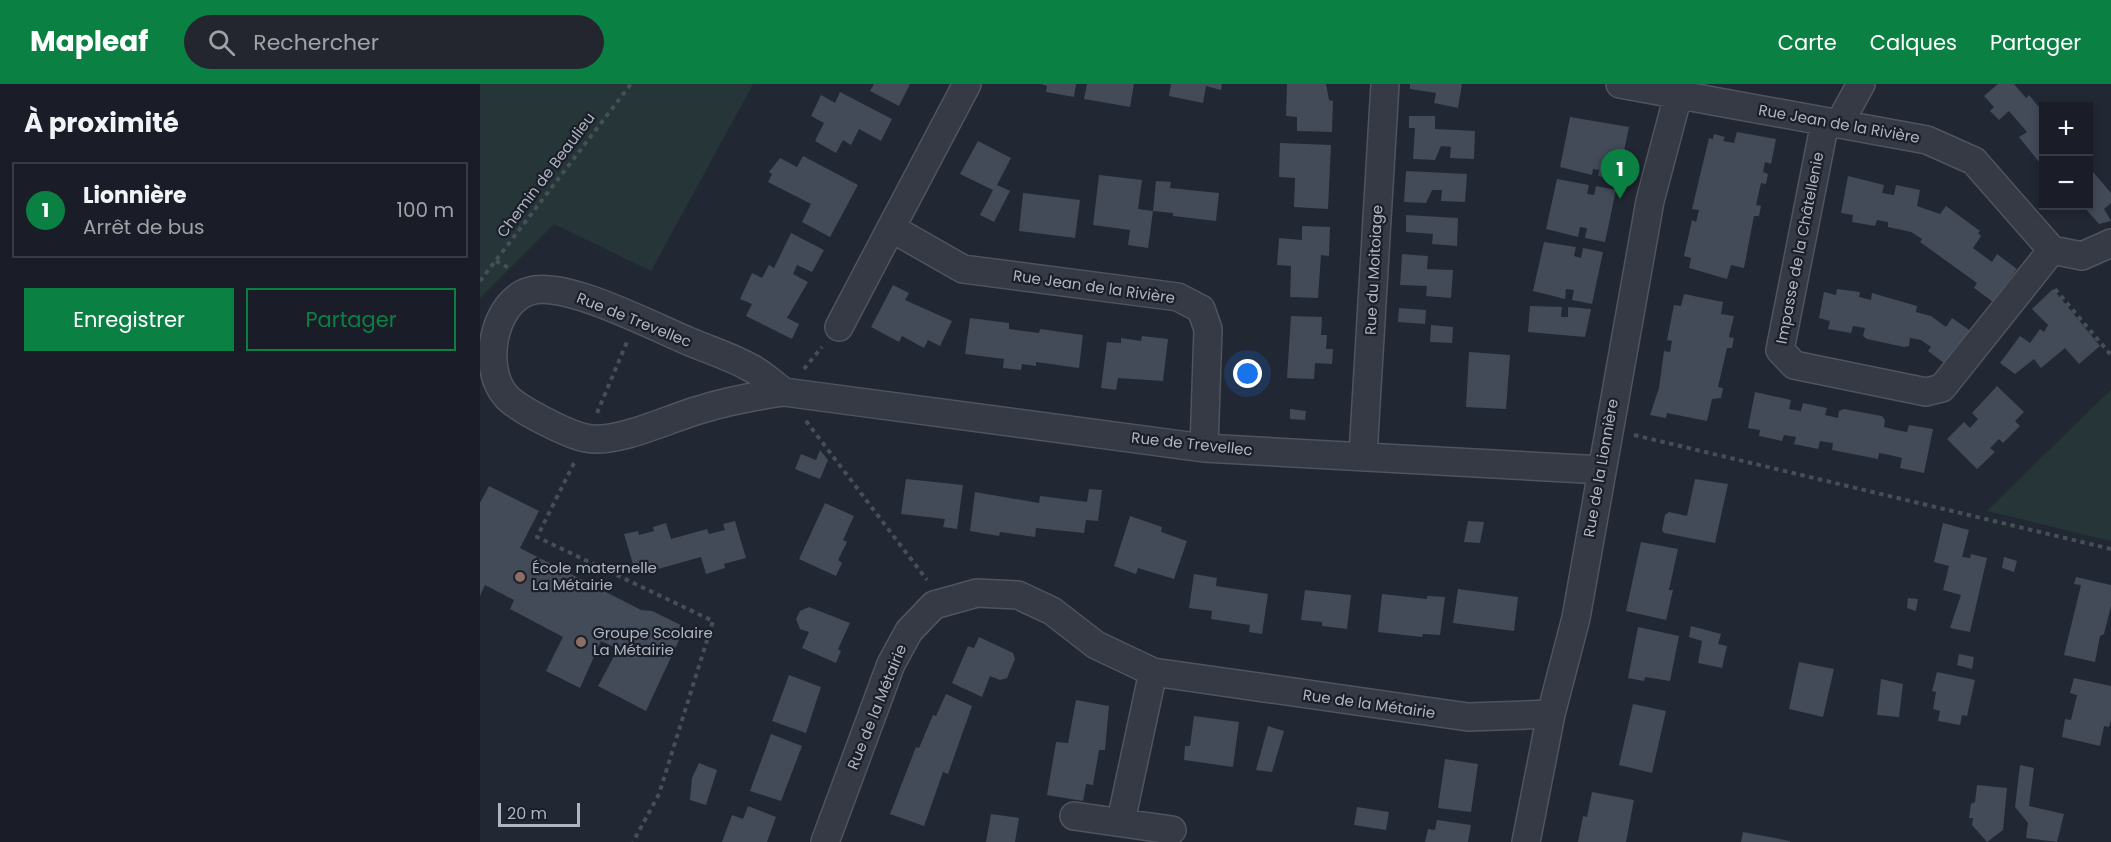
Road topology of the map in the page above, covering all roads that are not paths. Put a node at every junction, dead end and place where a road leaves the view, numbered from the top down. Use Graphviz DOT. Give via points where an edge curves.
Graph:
graph roads {
  1 [pos="967,84"];
  2 [pos="1385,84"];
  3 [pos="1620,84"];
  4 [pos="1861,84"];
  5 [pos="1679,90"];
  6 [pos="1832,123"];
  7 [pos="891,228"];
  8 [pos="2111,243"];
  9 [pos="2045,259"];
  10 [pos="838,327"];
  11 [pos="784,392"];
  12 [pos="1204,448"];
  13 [pos="1363,455"];
  14 [pos="1602,470"];
  15 [pos="1153,672"];
  16 [pos="1551,714"];
  17 [pos="1074,816"];
  18 [pos="1121,821"];
  19 [pos="1172,830"];
  20 [pos="825,842"];
  21 [pos="1526,842"];
  1 -- 7 [label="street"];
  2 -- 13 [label="street, Rue du Moitoiage"];
  3 -- 5 [label="street, Rue Jean de la Rivière"];
  4 -- 6 [label="street"];
  5 -- 6 [label="street, Rue Jean de la Rivière"];
  5 -- 14 [label="street, Rue de la Lionnière" via="1650,201"];
  6 -- 9 [label="street, Rue Jean de la Rivière" via="1927,140 1974,161"];
  6 -- 9 [label="street, Impasse de la Châtellenie" via="1780,350 1794,365 1926,392 1942,388"];
  7 -- 10 [label="street"];
  7 -- 12 [label="street, Rue Jean de la Rivière" via="963,268 1178,297 1201,309 1208,329"];
  8 -- 9 [label="street" via="2082,256"];
  11 -- 11 [label="street, Rue de Trevellec" via="752,368 586,298 549,289 529,291 508,306 496,333 496,375 506,396 531,414 587,439 630,434 697,410"];
  11 -- 12 [label="street, Rue de Trevellec"];
  12 -- 13 [label="street, Rue de Trevellec"];
  13 -- 14 [label="street, Rue de Trevellec" via="1554,470"];
  14 -- 16 [label="street, Rue de la Lionnière" via="1575,618"];
  15 -- 16 [label="street, Rue de la Métairie" via="1468,717"];
  15 -- 18 [label="street"];
  15 -- 20 [label="street, Rue de la Métairie" via="1096,645 1052,611 1018,596 977,593 934,606 909,631 891,664"];
  16 -- 21 [label="street, Rue de la Lionnière"];
  17 -- 18 [label="street"];
  18 -- 19 [label="street"];
}
